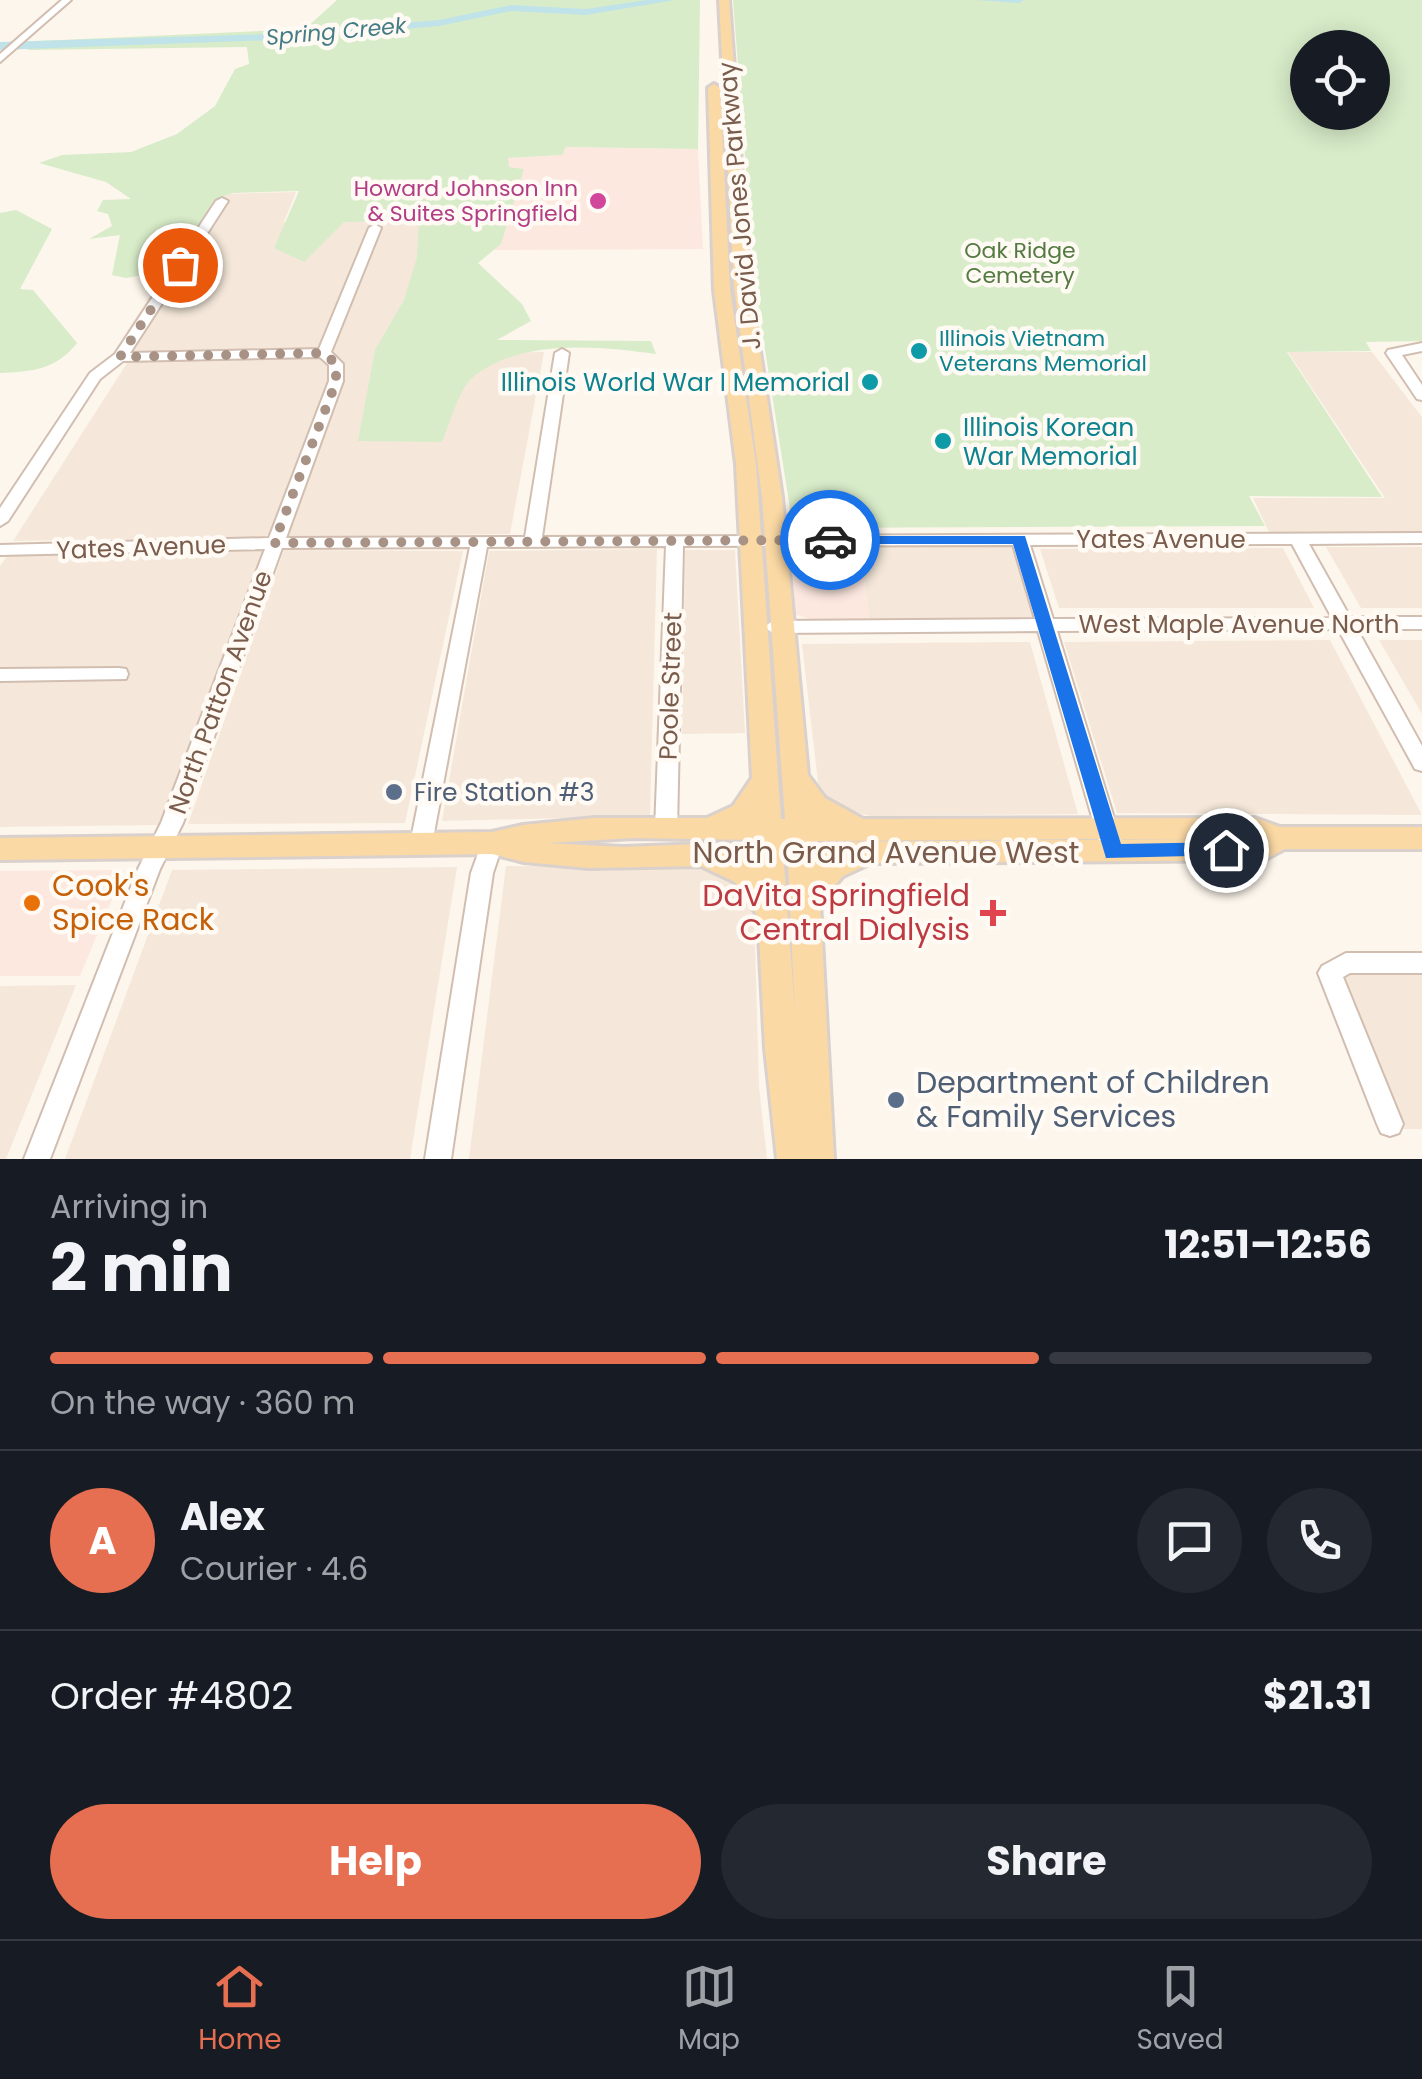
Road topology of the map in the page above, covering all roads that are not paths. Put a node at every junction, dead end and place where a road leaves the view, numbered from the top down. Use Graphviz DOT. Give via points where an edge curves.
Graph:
graph roads {
  1 [pos="66,0"];
  2 [pos="718,1"];
  3 [pos="0,59"];
  4 [pos="222,201"];
  5 [pos="374,228"];
  6 [pos="1422,347"];
  7 [pos="562,352"];
  8 [pos="324,353"];
  9 [pos="120,357"];
  10 [pos="1422,396"];
  11 [pos="0,521"];
  12 [pos="1296,538"];
  13 [pos="1422,538"];
  14 [pos="1020,539"];
  15 [pos="752,540"];
  16 [pos="776,540"];
  17 [pos="675,541"];
  18 [pos="480,542"];
  19 [pos="533,542"];
  20 [pos="274,543"];
  21 [pos="0,550"];
  22 [pos="1344,624"];
  23 [pos="1422,624"];
  24 [pos="1046,625"];
  25 [pos="770,627"];
  26 [pos="119,674"];
  27 [pos="0,675"];
  28 [pos="1422,764"];
  29 [pos="794,777"];
  30 [pos="766,779"];
  31 [pos="666,830"];
  32 [pos="865,830"];
  33 [pos="1422,838"];
  34 [pos="1109,840"];
  35 [pos="769,841"];
  36 [pos="800,841"];
  37 [pos="698,842"];
  38 [pos="492,843"];
  39 [pos="421,844"];
  40 [pos="161,847"];
  41 [pos="0,849"];
  42 [pos="888,853"];
  43 [pos="805,900"];
  44 [pos="772,912"];
  45 [pos="1422,964"];
  46 [pos="1390,1124"];
  47 [pos="37,1159"];
  48 [pos="438,1159"];
  49 [pos="794,1159"];
  50 [pos="816,1159"];
  1 -- 3 [label="street"];
  2 -- 15 [label="main road, J. David Jones Parkway" via="723,300"];
  2 -- 16 [label="main road, J. David Jones Parkway" via="742,286"];
  4 -- 9 [label="street"];
  5 -- 8 [label="street"];
  6 -- 10 [label="street" via="1396,350 1395,360"];
  7 -- 19 [label="street"];
  8 -- 9 [label="street"];
  8 -- 20 [label="street, North Patton Avenue" via="336,364 336,382"];
  9 -- 11 [label="street" via="96,376"];
  12 -- 13 [label="street, Yates Avenue"];
  12 -- 14 [label="street, Yates Avenue"];
  12 -- 22 [label="street"];
  14 -- 16 [label="street, Yates Avenue"];
  14 -- 24 [label="street"];
  15 -- 16 [label="street, Yates Avenue"];
  15 -- 17 [label="street, Yates Avenue"];
  15 -- 25 [label="main road, J. David Jones Parkway"];
  16 -- 25 [label="main road, J. David Jones Parkway"];
  17 -- 19 [label="street, Yates Avenue"];
  17 -- 31 [label="street, Poole Street"];
  18 -- 19 [label="street, Yates Avenue"];
  18 -- 20 [label="street, Yates Avenue"];
  18 -- 39 [label="street"];
  20 -- 21 [label="street, Yates Avenue"];
  20 -- 40 [label="street, North Patton Avenue"];
  22 -- 23 [label="street, West Maple Avenue North"];
  22 -- 24 [label="street, West Maple Avenue North"];
  22 -- 28 [label="street"];
  24 -- 25 [label="street, West Maple Avenue North"];
  24 -- 34 [label="street"];
  25 -- 29 [label="main road, J. David Jones Parkway"];
  25 -- 30 [label="main road, J. David Jones Parkway"];
  26 -- 27 [label="street"];
  29 -- 32 [label="main road" via="815,806"];
  29 -- 36 [label="main road, J. David Jones Parkway"];
  30 -- 35 [label="main road, J. David Jones Parkway"];
  30 -- 37 [label="main road" via="743,813"];
  31 -- 37 [label="main road, North Grand Avenue West"];
  31 -- 38 [label="main road, North Grand Avenue West" via="524,834"];
  32 -- 34 [label="main road, North Grand Avenue West"];
  32 -- 36 [label="main road, North Grand Avenue West"];
  33 -- 34 [label="main road, North Grand Avenue West" via="1278,838 1264,849"];
  34 -- 42 [label="main road, North Grand Avenue West"];
  35 -- 36 [label="main road, North Grand Avenue West"];
  35 -- 37 [label="main road, North Grand Avenue West"];
  35 -- 44 [label="main road, J. David Jones Parkway"];
  36 -- 42 [label="main road, North Grand Avenue West"];
  36 -- 43 [label="main road, J. David Jones Parkway"];
  37 -- 38 [label="main road, North Grand Avenue West" via="561,855"];
  37 -- 44 [label="main road" via="755,884"];
  38 -- 39 [label="main road, North Grand Avenue West"];
  38 -- 48 [label="street"];
  39 -- 40 [label="main road, North Grand Avenue West"];
  40 -- 41 [label="main road, North Grand Avenue West"];
  40 -- 47 [label="street, North Patton Avenue"];
  42 -- 43 [label="main road" via="841,864"];
  43 -- 50 [label="main road, J. David Jones Parkway"];
  44 -- 49 [label="main road, J. David Jones Parkway"];
  45 -- 46 [label="street" via="1346,963 1330,973"];
}
